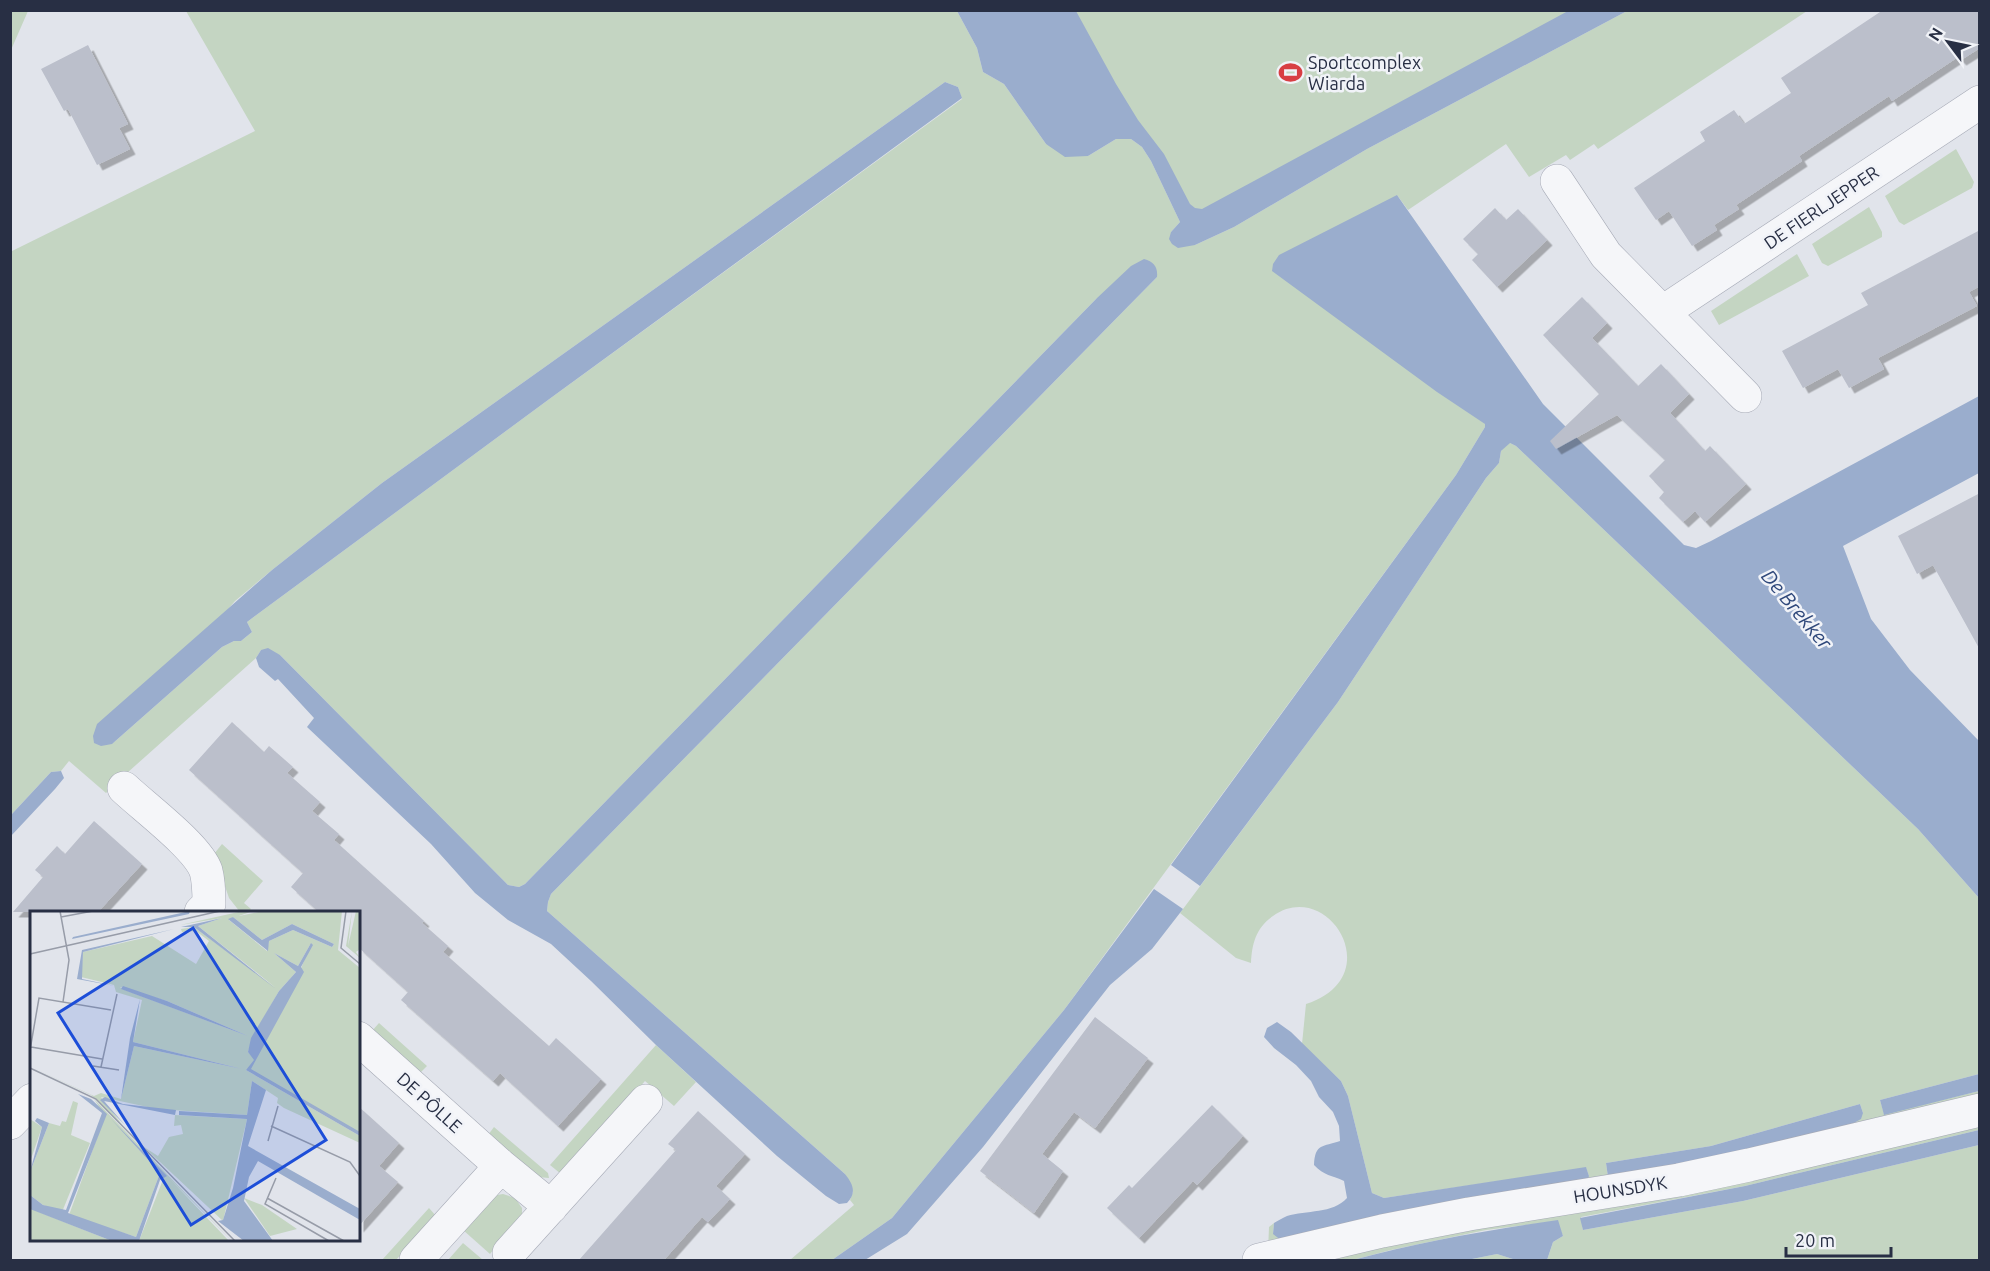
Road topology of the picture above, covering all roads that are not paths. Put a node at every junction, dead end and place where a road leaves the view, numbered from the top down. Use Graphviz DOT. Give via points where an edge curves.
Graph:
graph roads {
  1 [pos="1980,102"];
  2 [pos="1557,181"];
  3 [pos="1663,312"];
  4 [pos="1745,396"];
  5 [pos="124,788"];
  6 [pos="209,910"];
  7 [pos="360,1040"];
  8 [pos="645,1101"];
  9 [pos="30,1102"];
  10 [pos="1980,1110"];
  11 [pos="10,1124"];
  12 [pos="501,1166"];
  13 [pos="550,1207"];
  14 [pos="509,1253"];
  15 [pos="416,1260"];
  16 [pos="1259,1260"];
  1 -- 3 [label="street, DE FIERLJEPPER"];
  2 -- 3 [label="street" via="1606,255"];
  3 -- 4 [label="street"];
  5 -- 6 [label="street" via="200,860 206,873"];
  7 -- 12 [label="street, DE PÔLLE"];
  8 -- 13 [label="street"];
  9 -- 11 [label="street"];
  10 -- 16 [label="street, HOUNSDYK" via="1679,1180 1469,1214"];
  12 -- 13 [label="street, DE PÔLLE"];
  12 -- 15 [label="street"];
  13 -- 14 [label="street"];
}
